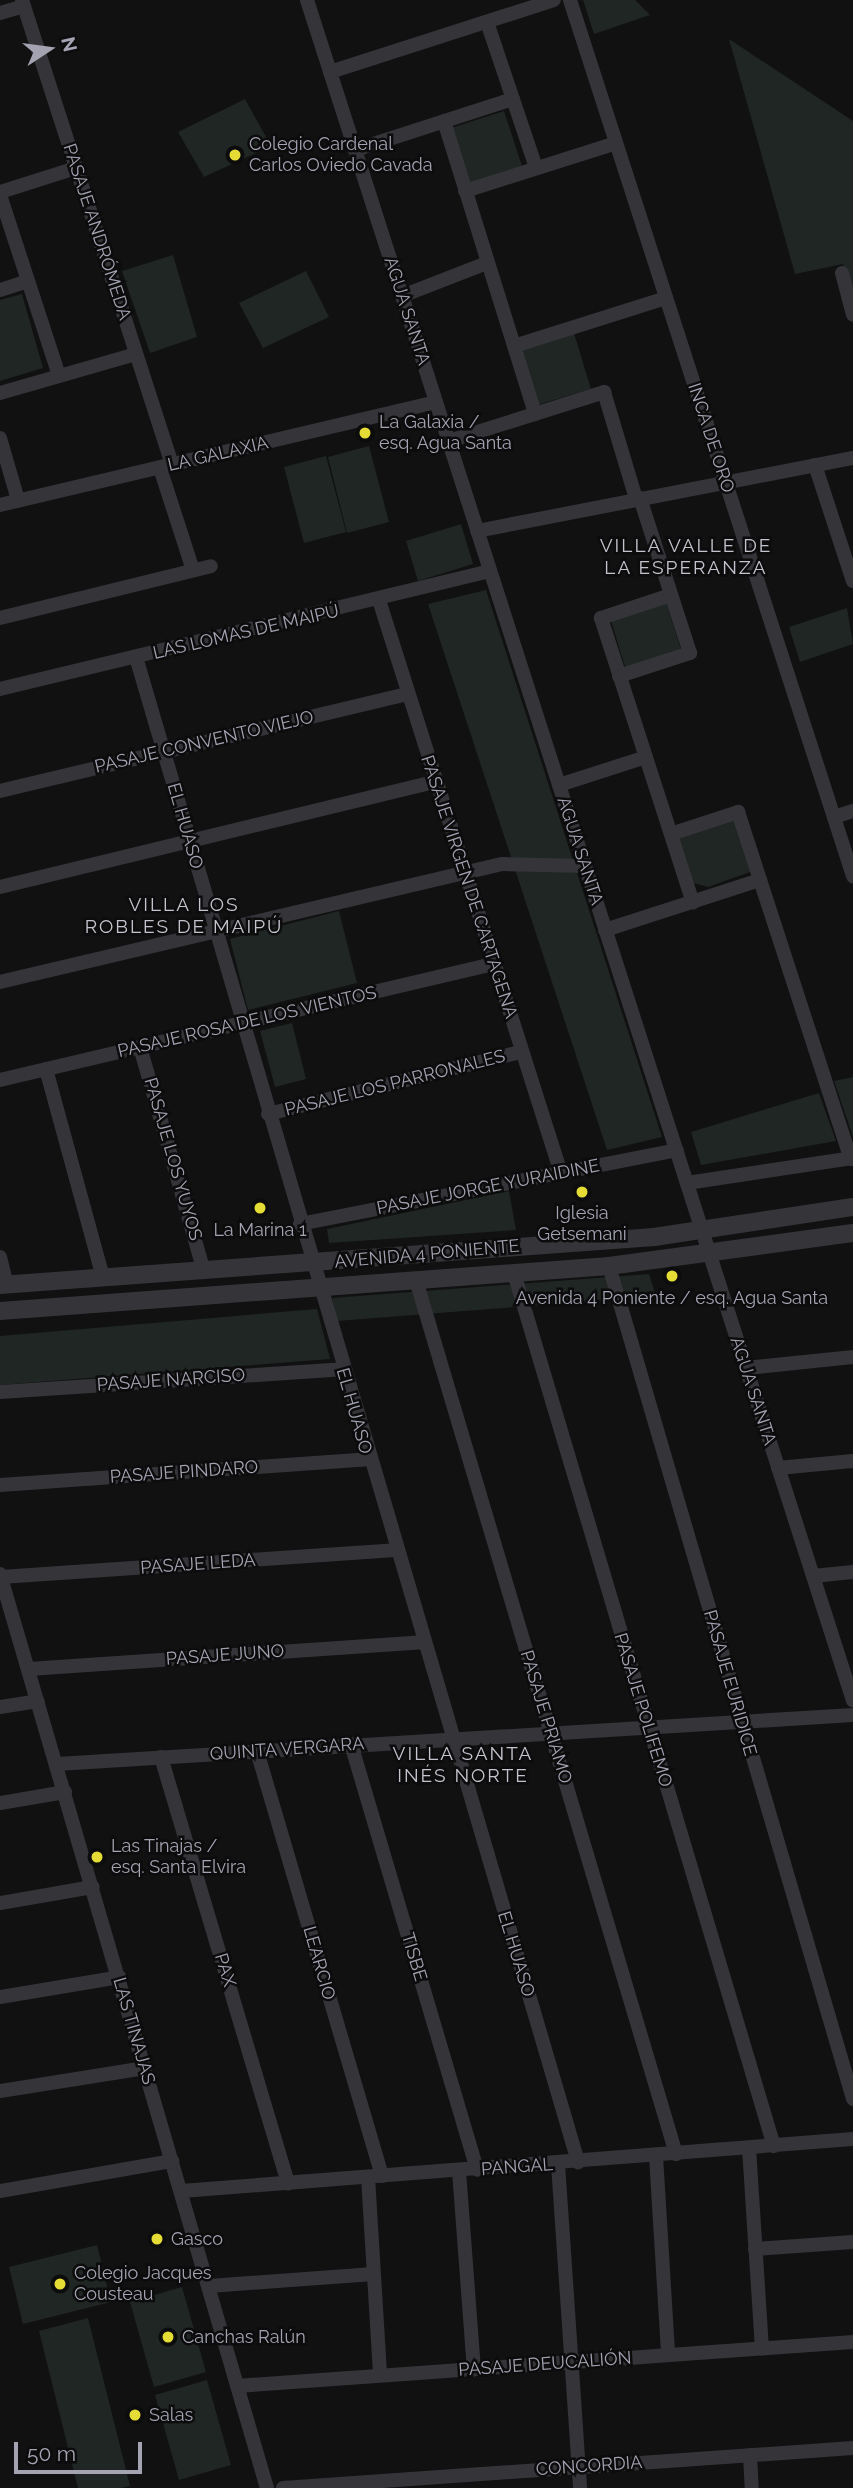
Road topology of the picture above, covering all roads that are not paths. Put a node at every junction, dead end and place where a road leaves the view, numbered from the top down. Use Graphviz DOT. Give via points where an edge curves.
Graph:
graph roads {
  1 [pos="307,0"];
  2 [pos="554,0"];
  3 [pos="570,0"];
  4 [pos="23,3"];
  5 [pos="0,13"];
  6 [pos="487,22"];
  7 [pos="330,72"];
  8 [pos="513,99"];
  9 [pos="444,121"];
  10 [pos="616,143"];
  11 [pos="355,150"];
  12 [pos="76,167"];
  13 [pos="536,168"];
  14 [pos="465,191"];
  15 [pos="0,193"];
  16 [pos="487,263"];
  17 [pos="842,273"];
  18 [pos="28,281"];
  19 [pos="0,290"];
  20 [pos="402,296"];
  21 [pos="666,298"];
  22 [pos="853,315"];
  23 [pos="513,346"];
  24 [pos="136,354"];
  25 [pos="59,376"];
  26 [pos="0,393"];
  27 [pos="436,402"];
  28 [pos="535,414"];
  29 [pos="0,438"];
  30 [pos="449,441"];
  31 [pos="853,458"];
  32 [pos="815,465"];
  33 [pos="166,466"];
  34 [pos="725,482"];
  35 [pos="638,499"];
  36 [pos="18,500"];
  37 [pos="0,505"];
  38 [pos="477,531"];
  39 [pos="211,566"];
  40 [pos="192,570"];
  41 [pos="490,571"];
  42 [pos="853,581"];
  43 [pos="671,596"];
  44 [pos="379,600"];
  45 [pos="0,618"];
  46 [pos="136,657"];
  47 [pos="620,676"];
  48 [pos="0,689"];
  49 [pos="407,694"];
  50 [pos="163,751"];
  51 [pos="646,757"];
  52 [pos="435,782"];
  53 [pos="559,785"];
  54 [pos="0,791"];
  55 [pos="853,811"];
  56 [pos="834,817"];
  57 [pos="671,834"];
  58 [pos="189,842"];
  59 [pos="585,866"];
  60 [pos="465,873"];
  61 [pos="853,876"];
  62 [pos="760,880"];
  63 [pos="0,887"];
  64 [pos="693,902"];
  65 [pos="606,930"];
  66 [pos="215,932"];
  67 [pos="494,964"];
  68 [pos="0,982"];
  69 [pos="242,1023"];
  70 [pos="140,1047"];
  71 [pos="521,1052"];
  72 [pos="46,1069"];
  73 [pos="0,1080"];
  74 [pos="268,1114"];
  75 [pos="677,1150"];
  76 [pos="852,1158"];
  77 [pos="561,1173"];
  78 [pos="687,1183"];
  79 [pos="853,1207"];
  80 [pos="300,1224"];
  81 [pos="702,1230"];
  82 [pos="853,1233"];
  83 [pos="710,1255"];
  84 [pos="0,1257"];
  85 [pos="311,1263"];
  86 [pos="609,1266"];
  87 [pos="204,1271"];
  88 [pos="514,1273"];
  89 [pos="103,1278"];
  90 [pos="416,1280"];
  91 [pos="4,1285"];
  92 [pos="317,1287"];
  93 [pos="0,1311"];
  94 [pos="853,1357"];
  95 [pos="746,1368"];
  96 [pos="341,1369"];
  97 [pos="0,1392"];
  98 [pos="368,1459"];
  99 [pos="853,1461"];
  100 [pos="778,1468"];
  101 [pos="0,1485"];
  102 [pos="395,1550"];
  103 [pos="853,1572"];
  104 [pos="1,1576"];
  105 [pos="813,1576"];
  106 [pos="6,1614"];
  107 [pos="422,1642"];
  108 [pos="29,1669"];
  109 [pos="38,1701"];
  110 [pos="853,1701"];
  111 [pos="0,1707"];
  112 [pos="853,1715"];
  113 [pos="741,1718"];
  114 [pos="646,1724"];
  115 [pos="550,1731"];
  116 [pos="451,1738"];
  117 [pos="351,1744"];
  118 [pos="257,1751"];
  119 [pos="161,1757"];
  120 [pos="57,1764"];
  121 [pos="65,1792"];
  122 [pos="0,1803"];
  123 [pos="93,1887"];
  124 [pos="0,1903"];
  125 [pos="119,1977"];
  126 [pos="0,1997"];
  127 [pos="145,2068"];
  128 [pos="0,2091"];
  129 [pos="853,2099"];
  130 [pos="853,2139"];
  131 [pos="774,2146"];
  132 [pos="748,2148"];
  133 [pos="676,2154"];
  134 [pos="656,2156"];
  135 [pos="172,2161"];
  136 [pos="578,2162"];
  137 [pos="558,2164"];
  138 [pos="477,2169"];
  139 [pos="459,2171"];
  140 [pos="375,2177"];
  141 [pos="288,2183"];
  142 [pos="0,2191"];
  143 [pos="181,2191"];
  144 [pos="853,2242"];
  145 [pos="755,2249"];
  146 [pos="374,2274"];
  147 [pos="209,2286"];
  148 [pos="853,2342"];
  149 [pos="762,2349"];
  150 [pos="668,2355"];
  151 [pos="571,2362"];
  152 [pos="474,2369"];
  153 [pos="380,2375"];
  154 [pos="237,2386"];
  155 [pos="853,2448"];
  156 [pos="750,2455"];
  157 [pos="578,2467"];
  158 [pos="400,2484"];
  159 [pos="267,2488"];
  160 [pos="283,2488"];
  161 [pos="580,2488"];
  162 [pos="752,2488"];
  1 -- 7 [label="street, AGUA SANTA"];
  2 -- 6 [label="street"];
  3 -- 10 [label="street, INCA DE ORO"];
  4 -- 5 [label="street"];
  4 -- 12 [label="street, PASAJE ANDRÓMEDA"];
  6 -- 7 [label="street"];
  6 -- 8 [label="street"];
  7 -- 11 [label="street, AGUA SANTA"];
  8 -- 9 [label="street"];
  8 -- 13 [label="street"];
  9 -- 11 [label="street"];
  9 -- 14 [label="street"];
  10 -- 13 [label="street"];
  10 -- 21 [label="street, INCA DE ORO"];
  11 -- 20 [label="street, AGUA SANTA"];
  12 -- 15 [label="street"];
  12 -- 24 [label="street, PASAJE ANDRÓMEDA"];
  13 -- 14 [label="street"];
  14 -- 16 [label="street"];
  15 -- 18 [label="street"];
  16 -- 20 [label="street"];
  16 -- 23 [label="street"];
  17 -- 22 [label="street"];
  18 -- 19 [label="street"];
  18 -- 25 [label="street"];
  20 -- 27 [label="street, AGUA SANTA"];
  21 -- 23 [label="street"];
  21 -- 34 [label="street, INCA DE ORO"];
  23 -- 28 [label="street"];
  24 -- 25 [label="street"];
  24 -- 33 [label="street, PASAJE ANDRÓMEDA"];
  25 -- 26 [label="street"];
  27 -- 30 [label="street, AGUA SANTA"];
  27 -- 33 [label="street, LA GALAXIA"];
  28 -- 30 [label="street"];
  28 -- 35 [label="street" via="604,392"];
  29 -- 36 [label="street"];
  30 -- 38 [label="street, AGUA SANTA"];
  31 -- 32 [label="street"];
  32 -- 34 [label="street"];
  32 -- 42 [label="street"];
  33 -- 36 [label="street, LA GALAXIA"];
  33 -- 40 [label="street, PASAJE ANDRÓMEDA"];
  34 -- 35 [label="street"];
  34 -- 56 [label="street, INCA DE ORO"];
  35 -- 38 [label="street"];
  35 -- 43 [label="street"];
  36 -- 37 [label="street, LA GALAXIA"];
  38 -- 41 [label="street, AGUA SANTA"];
  39 -- 40 [label="street"];
  40 -- 45 [label="street"];
  41 -- 44 [label="street, LAS LOMAS DE MAIPÚ"];
  41 -- 53 [label="street, AGUA SANTA"];
  43 -- 47 [label="street" via="690,653"];
  43 -- 47 [label="street" via="601,618"];
  44 -- 46 [label="street, LAS LOMAS DE MAIPÚ"];
  44 -- 49 [label="street, PASAJE VIRGEN DE CARTAGENA"];
  46 -- 48 [label="street, LAS LOMAS DE MAIPÚ"];
  46 -- 50 [label="street, EL HUASO"];
  47 -- 51 [label="street"];
  49 -- 50 [label="street, PASAJE CONVENTO VIEJO"];
  49 -- 52 [label="street, PASAJE VIRGEN DE CARTAGENA"];
  50 -- 54 [label="street, PASAJE CONVENTO VIEJO"];
  50 -- 58 [label="street, EL HUASO"];
  51 -- 53 [label="street"];
  51 -- 57 [label="street"];
  52 -- 58 [label="street"];
  52 -- 60 [label="street, PASAJE VIRGEN DE CARTAGENA"];
  53 -- 59 [label="street, AGUA SANTA"];
  55 -- 56 [label="street"];
  56 -- 61 [label="street, INCA DE ORO"];
  57 -- 62 [label="street" via="738,812"];
  57 -- 64 [label="street"];
  58 -- 63 [label="street"];
  58 -- 66 [label="street, EL HUASO"];
  59 -- 60 [label="street" via="526,863"];
  59 -- 65 [label="street, AGUA SANTA"];
  60 -- 66 [label="street"];
  60 -- 67 [label="street, PASAJE VIRGEN DE CARTAGENA"];
  62 -- 64 [label="street"];
  62 -- 76 [label="street"];
  64 -- 65 [label="street"];
  65 -- 75 [label="street, AGUA SANTA"];
  66 -- 68 [label="street"];
  66 -- 69 [label="street, EL HUASO"];
  67 -- 69 [label="street, PASAJE ROSA DE LOS VIENTOS"];
  67 -- 71 [label="street, PASAJE VIRGEN DE CARTAGENA"];
  69 -- 70 [label="street, PASAJE ROSA DE LOS VIENTOS"];
  69 -- 74 [label="street, EL HUASO"];
  70 -- 72 [label="street, PASAJE ROSA DE LOS VIENTOS"];
  70 -- 87 [label="street, PASAJE LOS YUYOS"];
  71 -- 74 [label="street, PASAJE LOS PARRONALES"];
  71 -- 77 [label="street, PASAJE VIRGEN DE CARTAGENA"];
  72 -- 73 [label="street, PASAJE ROSA DE LOS VIENTOS"];
  72 -- 89 [label="street"];
  74 -- 80 [label="street, EL HUASO"];
  75 -- 77 [label="street, PASAJE JORGE YURAIDINE"];
  75 -- 78 [label="street, AGUA SANTA"];
  76 -- 78 [label="street"];
  77 -- 80 [label="street, PASAJE JORGE YURAIDINE"];
  78 -- 81 [label="street, AGUA SANTA"];
  79 -- 81 [label="street, AVENIDA 4 PONIENTE"];
  80 -- 85 [label="street, EL HUASO"];
  81 -- 83 [label="street, AGUA SANTA"];
  81 -- 85 [label="street, AVENIDA 4 PONIENTE"];
  82 -- 83 [label="street, AVENIDA 4 PONIENTE"];
  83 -- 86 [label="street, AVENIDA 4 PONIENTE"];
  83 -- 95 [label="street, AGUA SANTA"];
  84 -- 91 [label="street"];
  85 -- 87 [label="street, AVENIDA 4 PONIENTE"];
  85 -- 92 [label="street, EL HUASO"];
  86 -- 88 [label="street, AVENIDA 4 PONIENTE"];
  86 -- 113 [label="street, PASAJE EURIDICE"];
  87 -- 89 [label="street, AVENIDA 4 PONIENTE"];
  88 -- 90 [label="street, AVENIDA 4 PONIENTE"];
  88 -- 114 [label="street, PASAJE POLIFEMO"];
  89 -- 91 [label="street, AVENIDA 4 PONIENTE"];
  90 -- 92 [label="street, AVENIDA 4 PONIENTE"];
  90 -- 115 [label="street, PASAJE PRIAMO"];
  92 -- 93 [label="street, AVENIDA 4 PONIENTE"];
  92 -- 96 [label="street, EL HUASO"];
  94 -- 95 [label="street"];
  95 -- 100 [label="street, AGUA SANTA"];
  96 -- 97 [label="street, PASAJE NARCISO"];
  96 -- 98 [label="street, EL HUASO"];
  98 -- 101 [label="street, PASAJE PINDARO"];
  98 -- 102 [label="street, EL HUASO"];
  99 -- 100 [label="street"];
  100 -- 105 [label="street, AGUA SANTA"];
  102 -- 104 [label="street, PASAJE LEDA"];
  102 -- 107 [label="street, EL HUASO"];
  103 -- 105 [label="street"];
  104 -- 106 [label="street, LAS TINAJAS"];
  105 -- 110 [label="street, AGUA SANTA"];
  106 -- 108 [label="street, LAS TINAJAS"];
  107 -- 108 [label="street, PASAJE JUNO"];
  107 -- 116 [label="street, EL HUASO"];
  108 -- 109 [label="street, LAS TINAJAS"];
  109 -- 111 [label="street"];
  109 -- 120 [label="street, LAS TINAJAS"];
  112 -- 113 [label="street, QUINTA VERGARA"];
  113 -- 114 [label="street, QUINTA VERGARA"];
  113 -- 129 [label="street, PASAJE EURIDICE"];
  114 -- 115 [label="street, QUINTA VERGARA"];
  114 -- 131 [label="street, PASAJE POLIFEMO"];
  115 -- 116 [label="street, QUINTA VERGARA"];
  115 -- 133 [label="street, PASAJE PRIAMO"];
  116 -- 117 [label="street, QUINTA VERGARA"];
  116 -- 136 [label="street, EL HUASO"];
  117 -- 118 [label="street, QUINTA VERGARA"];
  117 -- 138 [label="street, TISBE"];
  118 -- 119 [label="street, QUINTA VERGARA"];
  118 -- 140 [label="street, LEARCIO"];
  119 -- 120 [label="street, QUINTA VERGARA"];
  119 -- 141 [label="street, PAX"];
  120 -- 121 [label="street, LAS TINAJAS"];
  121 -- 122 [label="street"];
  121 -- 123 [label="street, LAS TINAJAS"];
  123 -- 124 [label="street"];
  123 -- 125 [label="street, LAS TINAJAS"];
  125 -- 126 [label="street"];
  125 -- 127 [label="street, LAS TINAJAS"];
  127 -- 128 [label="street"];
  127 -- 135 [label="street, LAS TINAJAS"];
  130 -- 131 [label="street, PANGAL"];
  131 -- 132 [label="street, PANGAL"];
  132 -- 133 [label="street, PANGAL"];
  132 -- 145 [label="street"];
  133 -- 134 [label="street, PANGAL"];
  134 -- 136 [label="street, PANGAL"];
  134 -- 150 [label="street"];
  135 -- 142 [label="street"];
  135 -- 143 [label="street, LAS TINAJAS"];
  136 -- 137 [label="street, PANGAL"];
  137 -- 138 [label="street, PANGAL"];
  137 -- 151 [label="street"];
  138 -- 139 [label="street, PANGAL"];
  139 -- 140 [label="street, PANGAL"];
  139 -- 152 [label="street"];
  140 -- 141 [label="street, PANGAL"];
  140 -- 146 [label="street, LEARCIO"];
  141 -- 143 [label="street, PANGAL"];
  143 -- 147 [label="street, LAS TINAJAS"];
  144 -- 145 [label="street"];
  145 -- 149 [label="street"];
  146 -- 147 [label="street"];
  146 -- 153 [label="street, LEARCIO"];
  147 -- 154 [label="street, LAS TINAJAS"];
  148 -- 149 [label="street, PASAJE DEUCALIÓN"];
  149 -- 150 [label="street, PASAJE DEUCALIÓN"];
  150 -- 151 [label="street, PASAJE DEUCALIÓN"];
  151 -- 152 [label="street, PASAJE DEUCALIÓN"];
  151 -- 157 [label="street"];
  152 -- 153 [label="street, PASAJE DEUCALIÓN"];
  153 -- 154 [label="street, PASAJE DEUCALIÓN"];
  154 -- 159 [label="street, LAS TINAJAS"];
  155 -- 156 [label="street, CONCORDIA"];
  156 -- 157 [label="street, CONCORDIA"];
  156 -- 162 [label="street"];
  157 -- 158 [label="street, CONCORDIA"];
  157 -- 161 [label="street"];
  158 -- 160 [label="street, CONCORDIA"];
}
